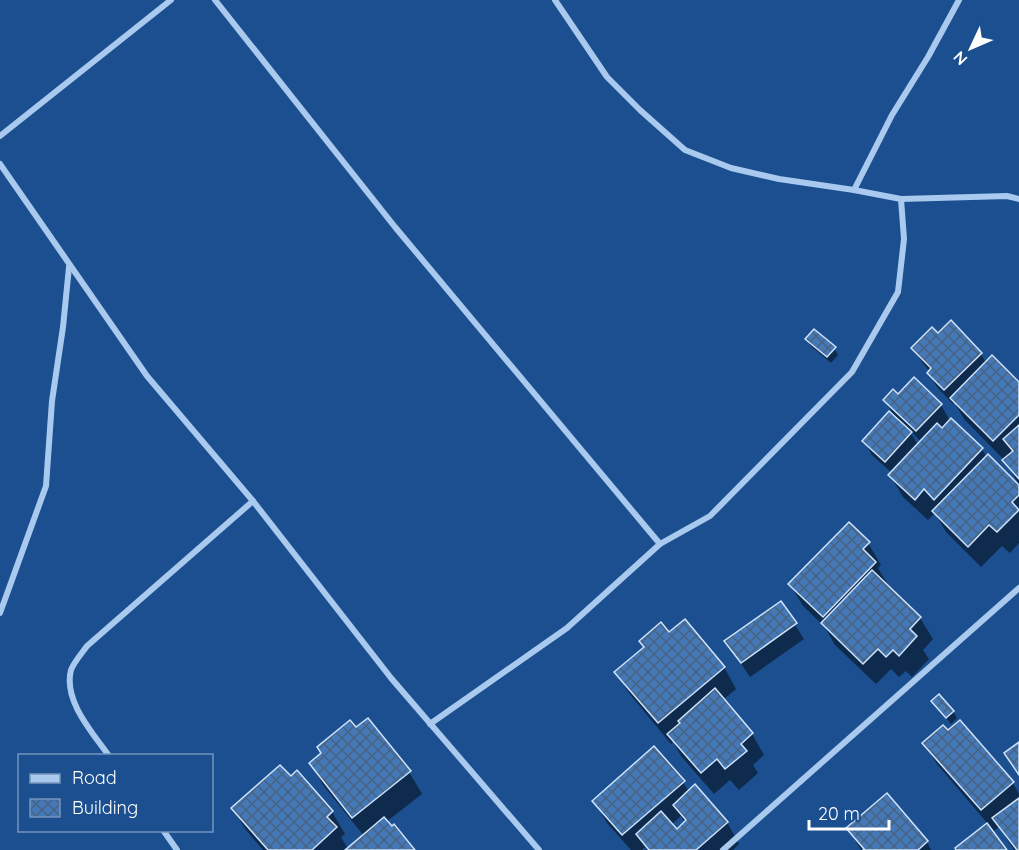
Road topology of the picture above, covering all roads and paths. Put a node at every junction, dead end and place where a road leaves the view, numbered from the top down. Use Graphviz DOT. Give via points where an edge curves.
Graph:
graph roads {
  1 [pos="171,0"];
  2 [pos="215,0"];
  3 [pos="555,0"];
  4 [pos="959,0"];
  5 [pos="0,136"];
  6 [pos="0,165"];
  7 [pos="854,190"];
  8 [pos="901,199"];
  9 [pos="1019,200"];
  10 [pos="69,266"];
  11 [pos="253,501"];
  12 [pos="660,544"];
  13 [pos="1019,588"];
  14 [pos="0,613"];
  15 [pos="430,724"];
  16 [pos="108,754"];
  17 [pos="164,832"];
  18 [pos="177,850"];
  19 [pos="539,850"];
  20 [pos="723,850"];
  1 -- 5 [label="street"];
  2 -- 12 [label="street" via="395,227"];
  3 -- 7 [label="street" via="607,77 686,150 731,168"];
  4 -- 7 [label="street" via="892,115"];
  6 -- 10 [label="street"];
  7 -- 8 [label="street"];
  8 -- 9 [label="street" via="1007,196"];
  8 -- 12 [label="street" via="904,239 898,292 852,372 710,516"];
  10 -- 11 [label="street" via="147,376"];
  10 -- 14 [label="street" via="46,486"];
  11 -- 15 [label="street"];
  11 -- 16 [label="street" via="87,646 71,670 70,691 80,714"];
  12 -- 15 [label="street" via="567,628"];
  13 -- 20 [label="street"];
  15 -- 19 [label="street"];
  17 -- 18 [label="street"];
}
